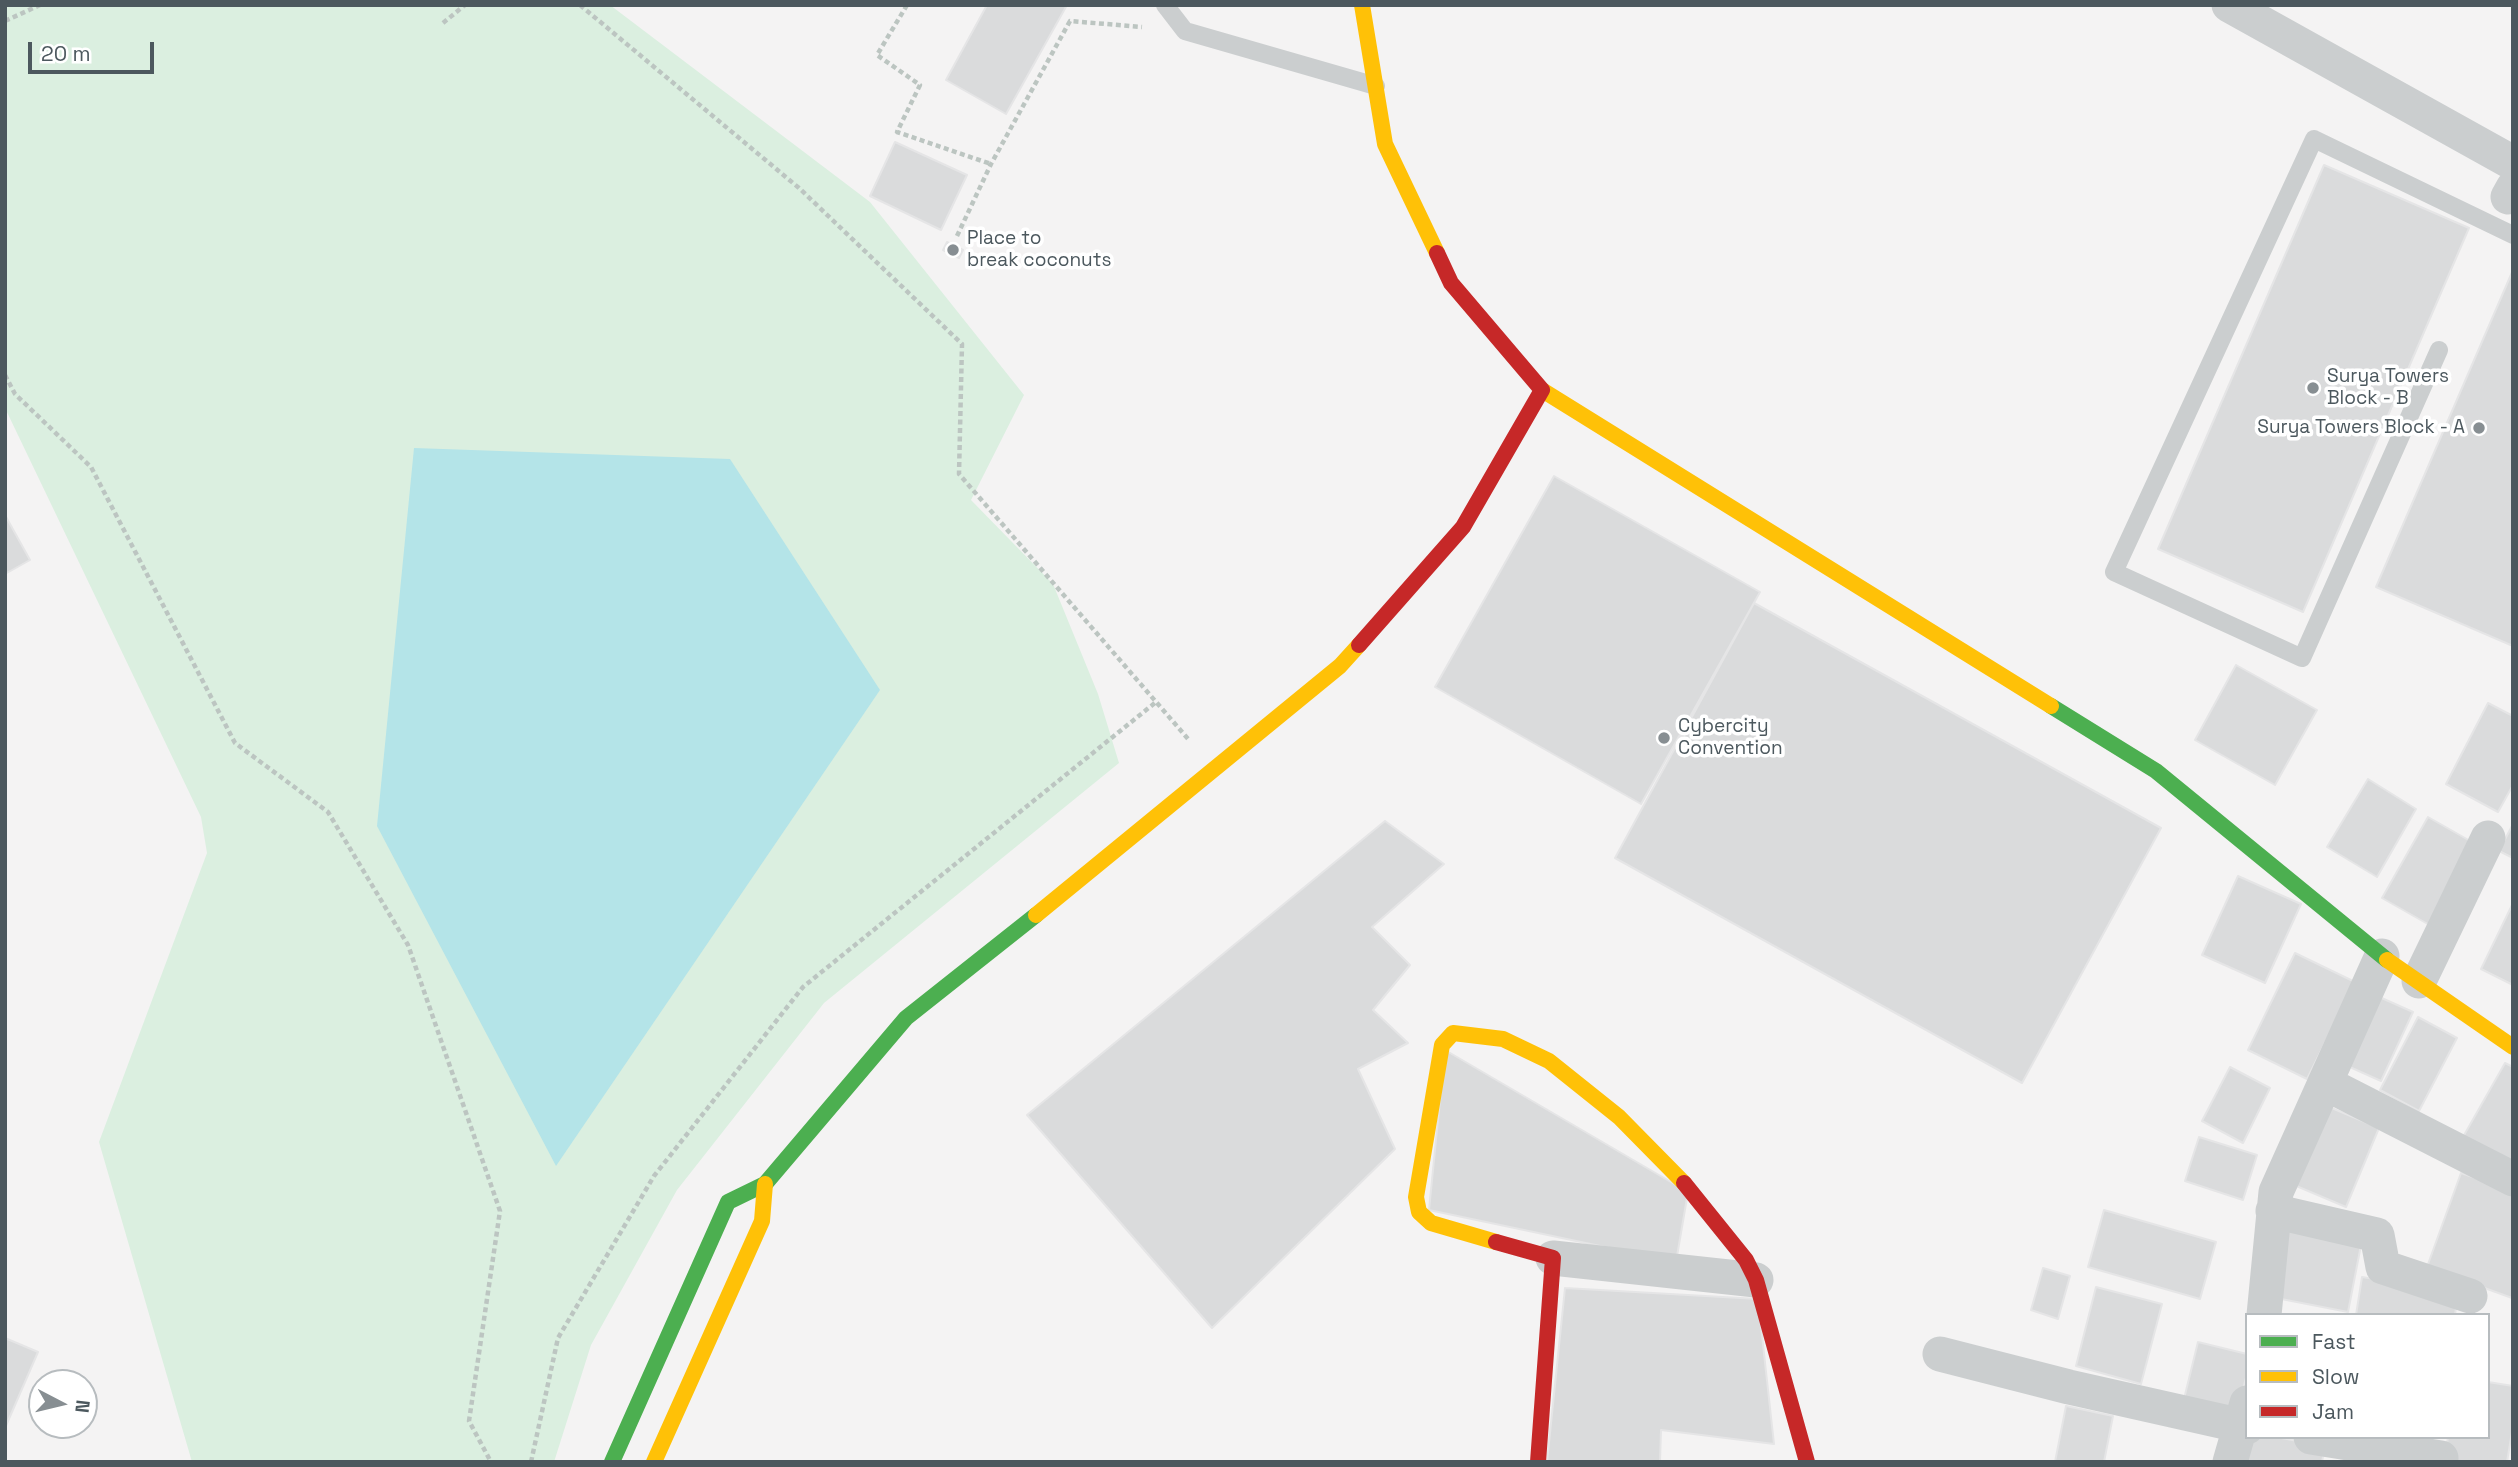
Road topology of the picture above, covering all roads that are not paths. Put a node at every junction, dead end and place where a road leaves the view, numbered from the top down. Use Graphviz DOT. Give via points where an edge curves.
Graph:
graph roads {
  1 [pos="1166,5"];
  2 [pos="1363,5"];
  3 [pos="2229,5"];
  4 [pos="1376,86"];
  5 [pos="2513,163"];
  6 [pos="2513,235"];
  7 [pos="2439,350"];
  8 [pos="1542,390"];
  9 [pos="2488,838"];
  10 [pos="2382,956"];
  11 [pos="2419,981"];
  12 [pos="2513,1047"];
  13 [pos="2325,1083"];
  14 [pos="2513,1180"];
  15 [pos="765,1184"];
  16 [pos="2273,1211"];
  17 [pos="1553,1258"];
  18 [pos="1756,1280"];
  19 [pos="2470,1296"];
  20 [pos="2264,1313"];
  21 [pos="1940,1354"];
  22 [pos="2245,1418"];
  23 [pos="2323,1439"];
  24 [pos="656,1457"];
  25 [pos="2441,1458"];
  26 [pos="612,1462"];
  27 [pos="680,1462"];
  28 [pos="1538,1462"];
  29 [pos="1807,1462"];
  30 [pos="2230,1462"];
  1 -- 4 [label="lane" via="1185,31"];
  2 -- 4 [label="street"];
  3 -- 5 [label="street"];
  4 -- 8 [label="street" via="1385,144 1451,283"];
  6 -- 7 [label="lane" via="2314,139 2114,572 2302,658"];
  8 -- 10 [label="street" via="2156,771"];
  8 -- 15 [label="street" via="1463,527 1340,666 906,1018"];
  9 -- 11 [label="street"];
  10 -- 11 [label="street"];
  10 -- 13 [label="street"];
  11 -- 12 [label="street"];
  13 -- 14 [label="street"];
  13 -- 16 [label="street" via="2276,1192"];
  15 -- 24 [label="street" via="762,1222"];
  15 -- 26 [label="street" via="728,1202"];
  16 -- 19 [label="street" via="2376,1235 2383,1267"];
  16 -- 20 [label="street"];
  17 -- 18 [label="street"];
  17 -- 18 [label="street" via="1431,1223 1419,1212 1416,1196 1442,1045 1453,1033 1503,1039 1549,1061 1619,1117 1688,1187 1746,1260"];
  17 -- 28 [label="street"];
  18 -- 29 [label="street"];
  21 -- 22 [label="street"];
  22 -- 30 [label="street"];
  23 -- 25 [label="street"];
  24 -- 27 [label="lane"];
}
